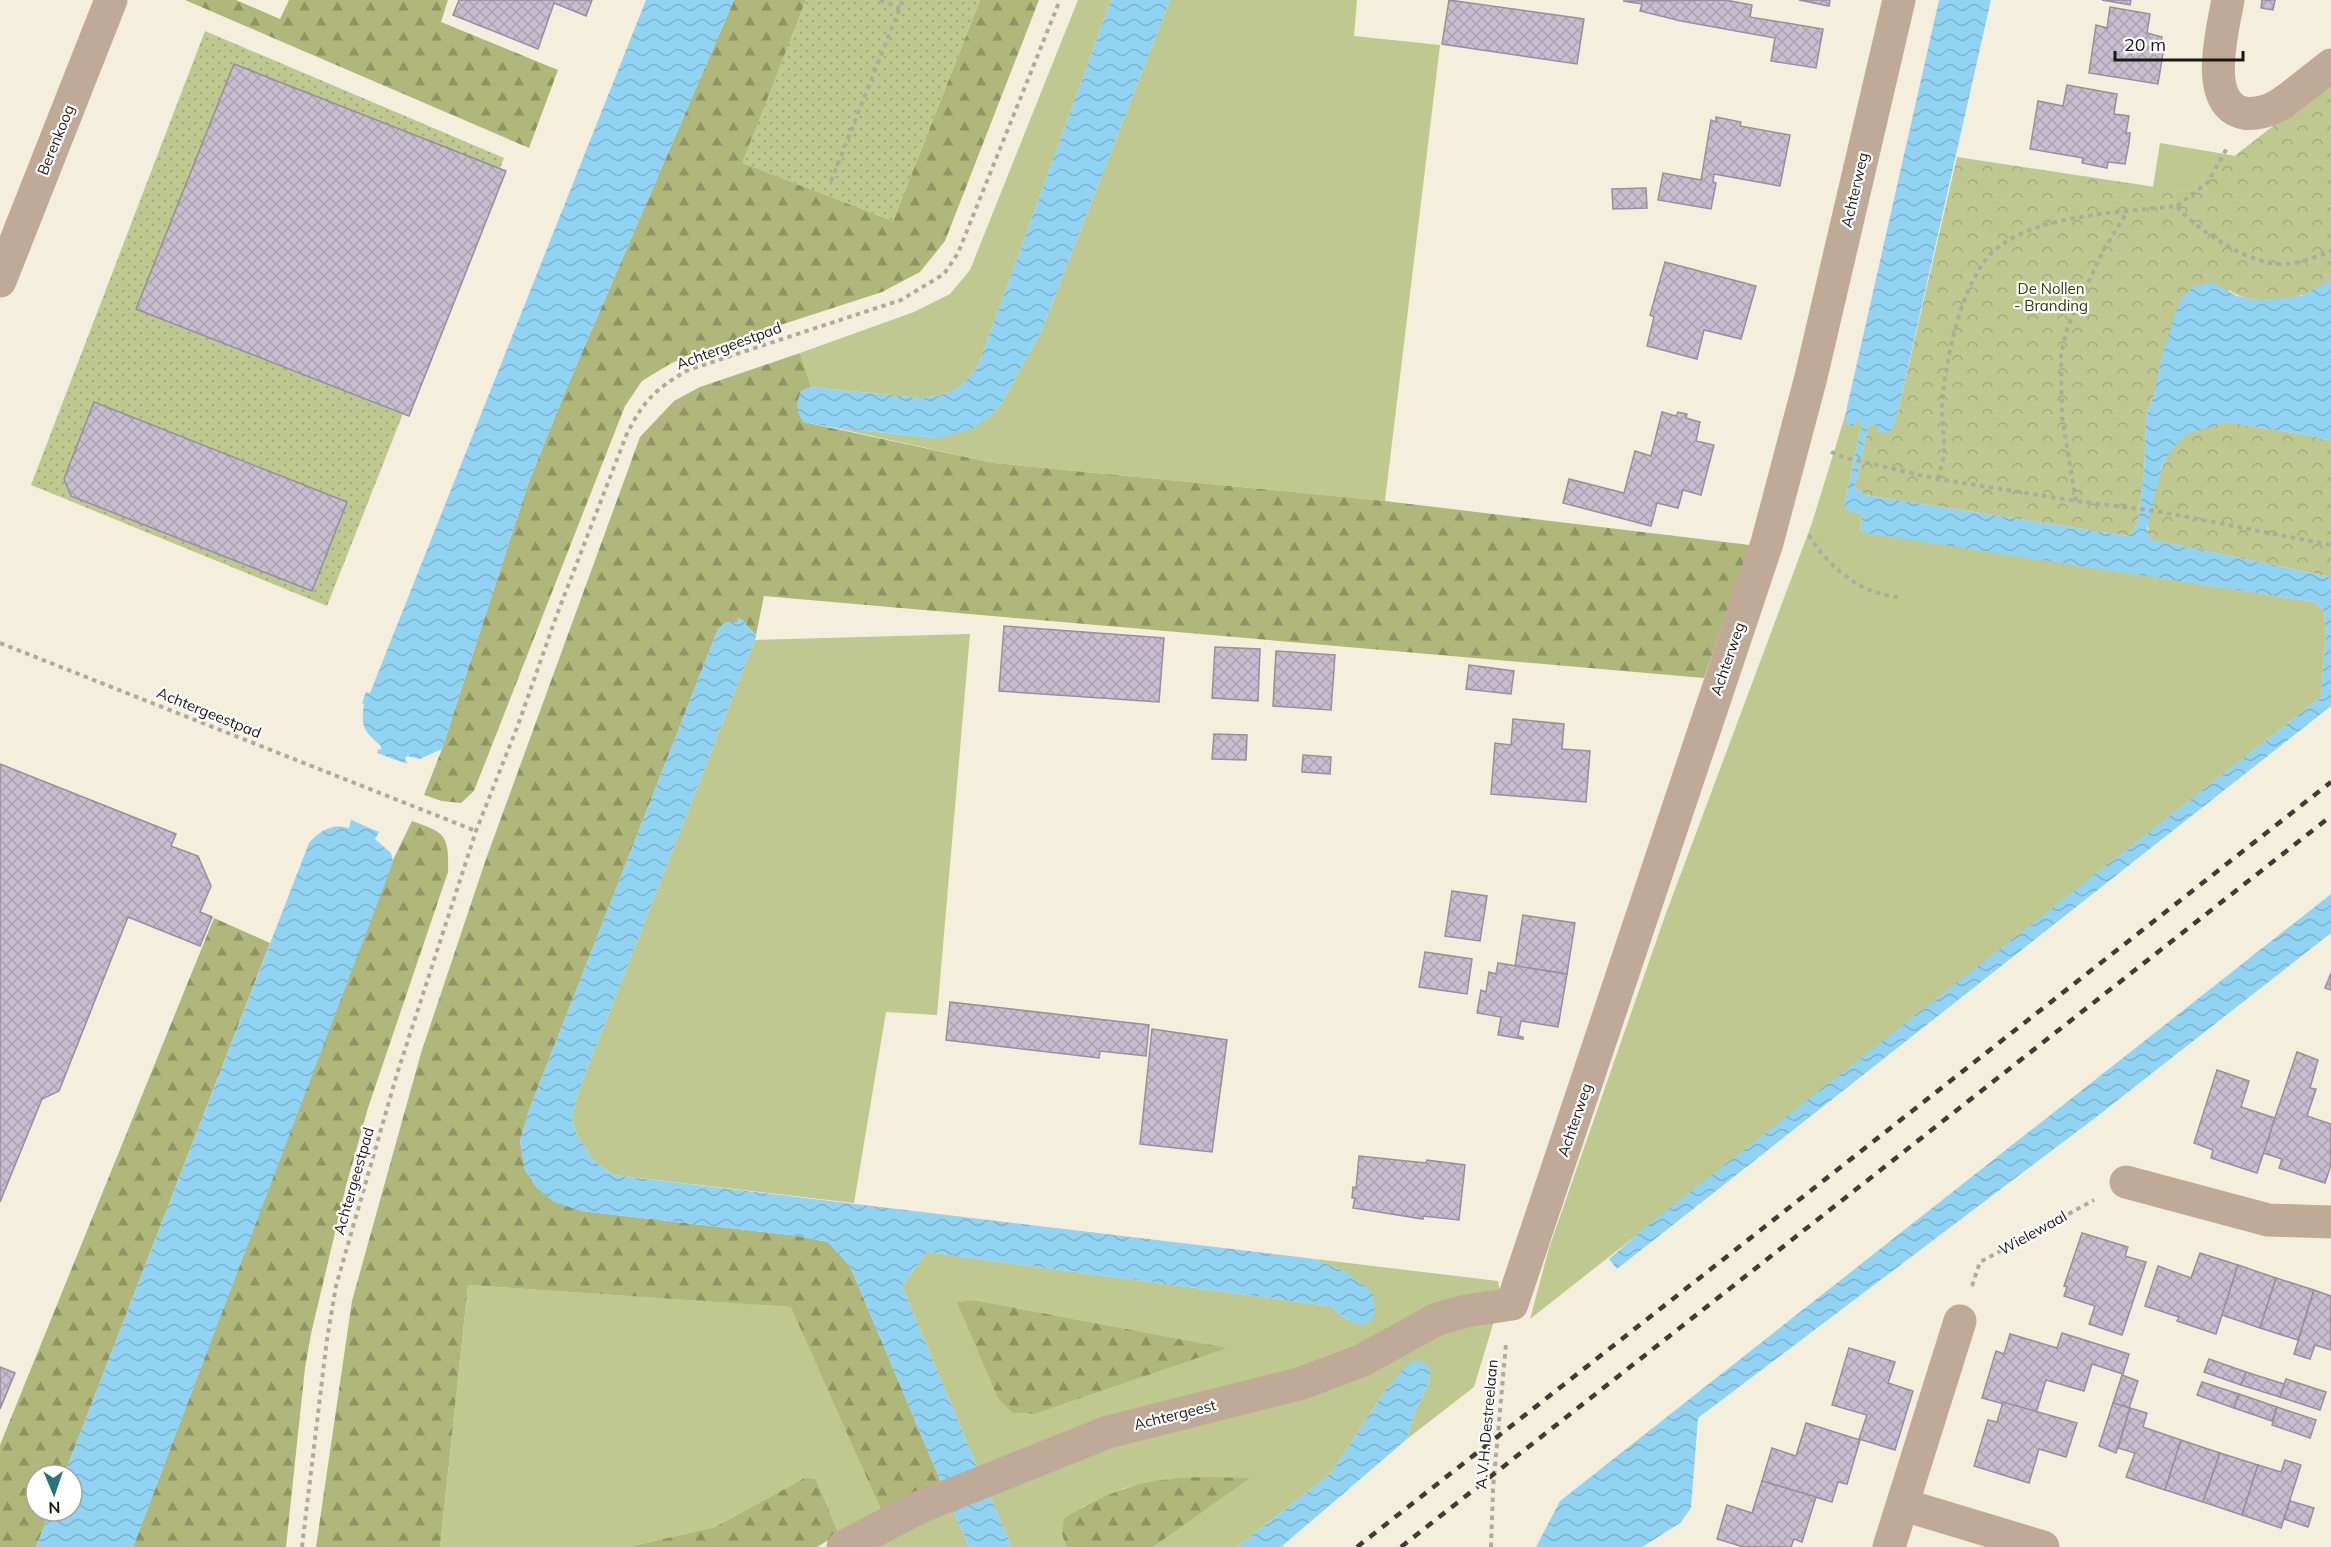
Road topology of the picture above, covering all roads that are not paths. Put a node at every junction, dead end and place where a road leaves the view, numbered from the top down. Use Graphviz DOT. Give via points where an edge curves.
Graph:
graph roads {
  1 [pos="111,0"];
  2 [pos="1899,0"];
  3 [pos="2228,0"];
  4 [pos="2331,65"];
  5 [pos="0,281"];
  6 [pos="2126,1182"];
  7 [pos="2331,1222"];
  8 [pos="1512,1304"];
  9 [pos="1960,1321"];
  10 [pos="1904,1505"];
  11 [pos="843,1547"];
  12 [pos="1889,1547"];
  13 [pos="2043,1547"];
  1 -- 5 [label="street, Berenkoog"];
  2 -- 8 [label="street, Achterweg" via="1811,376 1767,543"];
  3 -- 4 [label="street" via="2218,82 2234,105 2277,106"];
  6 -- 7 [label="street" via="2268,1220"];
  8 -- 11 [label="street, Achtergeest" via="1437,1319 1361,1361 1299,1384 1108,1432 920,1507"];
  9 -- 10 [label="street"];
  10 -- 12 [label="street"];
  10 -- 13 [label="street"];
}
